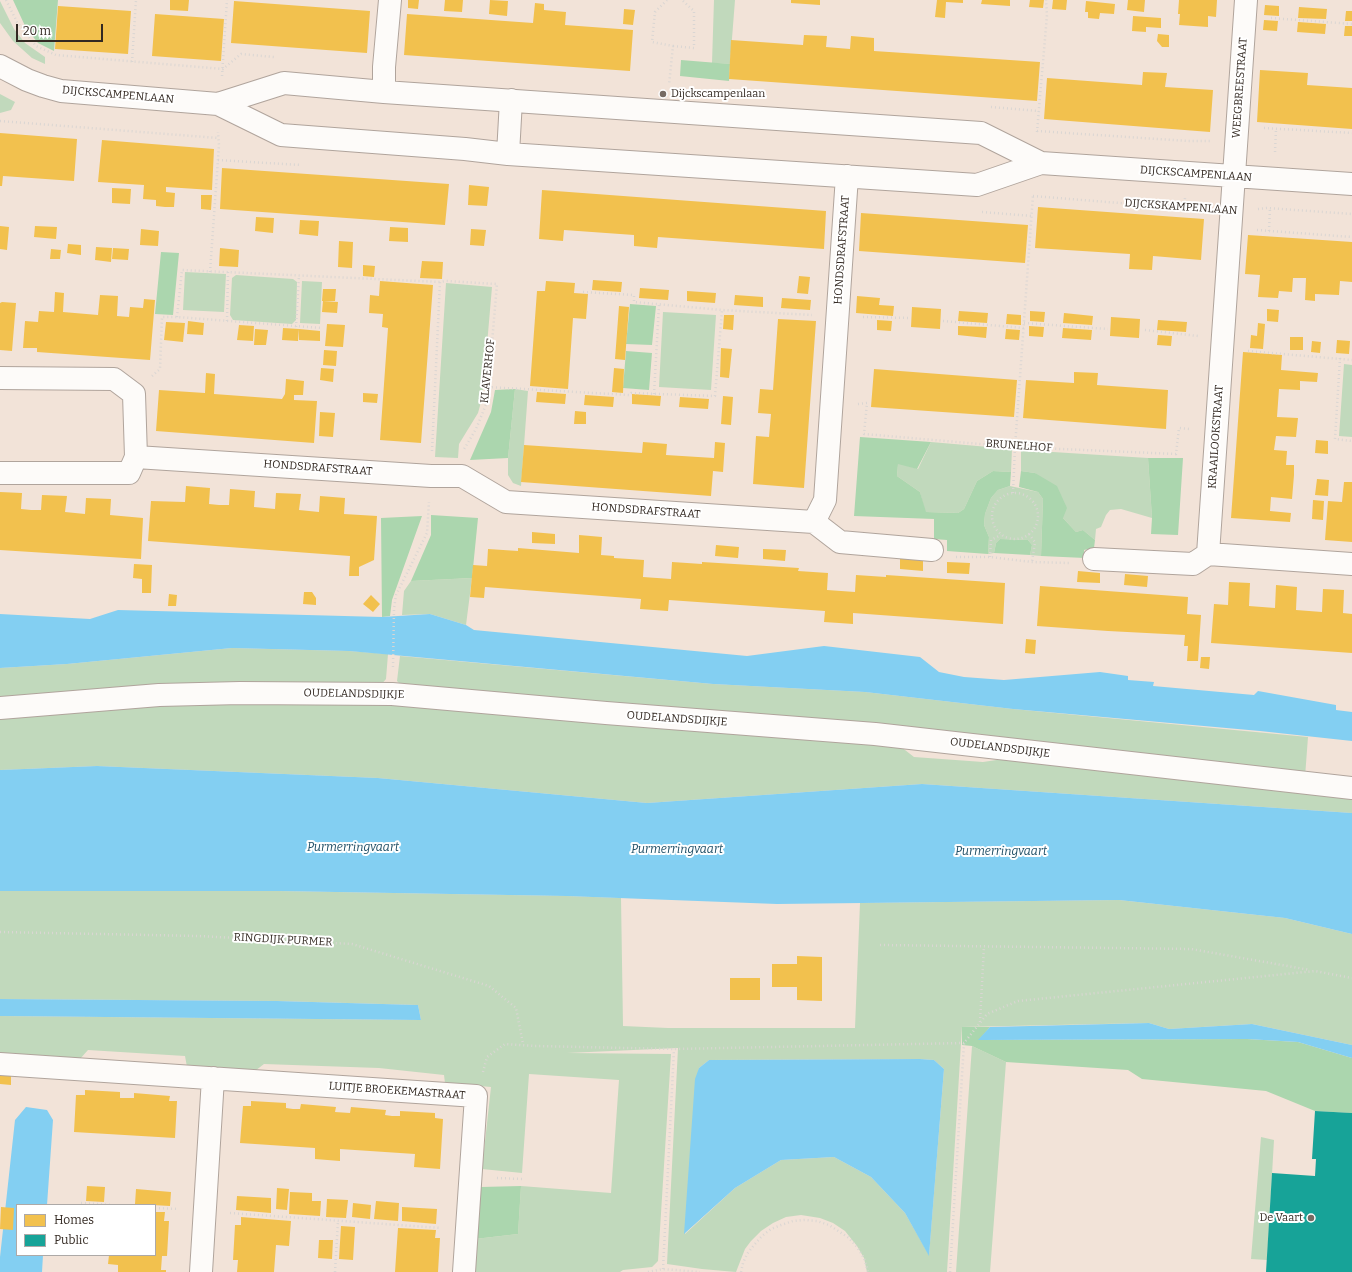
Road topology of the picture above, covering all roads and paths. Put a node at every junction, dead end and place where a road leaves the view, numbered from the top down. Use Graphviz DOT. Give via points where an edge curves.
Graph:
graph roads {
  1 [pos="136,0"];
  2 [pos="227,0"];
  3 [pos="390,0"];
  4 [pos="666,0"];
  5 [pos="682,0"];
  6 [pos="1046,0"];
  7 [pos="1246,8"];
  8 [pos="1352,24"];
  9 [pos="673,46"];
  10 [pos="132,62"];
  11 [pos="0,66"];
  12 [pos="220,82"];
  13 [pos="669,86"];
  14 [pos="384,92"];
  15 [pos="511,100"];
  16 [pos="218,104"];
  17 [pos="0,121"];
  18 [pos="217,126"];
  19 [pos="1260,128"];
  20 [pos="1276,129"];
  21 [pos="1037,130"];
  22 [pos="1352,133"];
  23 [pos="1038,136"];
  24 [pos="218,138"];
  25 [pos="1236,141"];
  26 [pos="1275,153"];
  27 [pos="1280,153"];
  28 [pos="508,154"];
  29 [pos="1041,163"];
  30 [pos="847,176"];
  31 [pos="1234,177"];
  32 [pos="1352,184"];
  33 [pos="1035,190"];
  34 [pos="1033,196"];
  35 [pos="1270,208"];
  36 [pos="1231,213"];
  37 [pos="1352,214"];
  38 [pos="1252,230"];
  39 [pos="1269,231"];
  40 [pos="1352,237"];
  41 [pos="210,272"];
  42 [pos="228,272"];
  43 [pos="299,276"];
  44 [pos="440,282"];
  45 [pos="583,292"];
  46 [pos="659,305"];
  47 [pos="722,310"];
  48 [pos="177,317"];
  49 [pos="837,317"];
  50 [pos="910,318"];
  51 [pos="227,321"];
  52 [pos="943,321"];
  53 [pos="1024,323"];
  54 [pos="296,327"];
  55 [pos="322,328"];
  56 [pos="1024,328"];
  57 [pos="1108,329"];
  58 [pos="1145,330"];
  59 [pos="1223,344"];
  60 [pos="1340,358"];
  61 [pos="1352,360"];
  62 [pos="0,378"];
  63 [pos="488,387"];
  64 [pos="134,394"];
  65 [pos="654,394"];
  66 [pos="832,405"];
  67 [pos="1217,430"];
  68 [pos="1352,441"];
  69 [pos="1015,447"];
  70 [pos="136,457"];
  71 [pos="0,473"];
  72 [pos="431,476"];
  73 [pos="462,476"];
  74 [pos="1013,493"];
  75 [pos="814,522"];
  76 [pos="1001,534"];
  77 [pos="1030,534"];
  78 [pos="932,550"];
  79 [pos="1208,554"];
  80 [pos="990,557"];
  81 [pos="1094,559"];
  82 [pos="1032,562"];
  83 [pos="1352,564"];
  84 [pos="393,660"];
  85 [pos="0,708"];
  86 [pos="1352,788"];
  87 [pos="0,932"];
  88 [pos="880,945"];
  89 [pos="984,946"];
  90 [pos="1314,971"];
  91 [pos="1352,978"];
  92 [pos="980,1022"];
  93 [pos="964,1043"];
  94 [pos="523,1044"];
  95 [pos="674,1049"];
  96 [pos="0,1064"];
  97 [pos="213,1078"];
  98 [pos="476,1096"];
  99 [pos="81,1203"];
  100 [pos="96,1204"];
  101 [pos="205,1211"];
  102 [pos="338,1222"];
  103 [pos="467,1230"];
  104 [pos="663,1269"];
  105 [pos="201,1272"];
  106 [pos="335,1272"];
  107 [pos="464,1272"];
  108 [pos="648,1272"];
  109 [pos="700,1272"];
  110 [pos="741,1272"];
  111 [pos="868,1272"];
  112 [pos="950,1272"];
  1 -- 10 [label="path"];
  2 -- 12 [label="path"];
  3 -- 14 [label="street"];
  4 -- 9 [label="path" via="655,12 652,42"];
  5 -- 9 [label="path" via="694,11 694,48"];
  6 -- 21 [label="path" via="1048,15"];
  7 -- 8 [label="path"];
  7 -- 25 [label="street, WEEGBREESTRAAT"];
  9 -- 13 [label="path"];
  11 -- 16 [label="street, DIJCKSCAMPENLAAN" via="27,80 61,91"];
  14 -- 15 [label="street, DIJCKSCAMPENLAAN"];
  14 -- 16 [label="street, DIJCKSCAMPENLAAN" via="284,83"];
  15 -- 28 [label="street"];
  15 -- 29 [label="street, DIJCKSCAMPENLAAN" via="981,133"];
  16 -- 28 [label="street, DIJCKSCAMPENLAAN" via="281,135"];
  17 -- 24 [label="path"];
  18 -- 24 [label="path"];
  19 -- 20 [label="path"];
  20 -- 22 [label="path"];
  20 -- 26 [label="path"];
  21 -- 23 [label="path"];
  21 -- 25 [label="path" via="1188,141"];
  24 -- 41 [label="path"];
  25 -- 26 [label="path"];
  25 -- 31 [label="street, WEEGBREESTRAAT"];
  26 -- 27 [label="path"];
  28 -- 30 [label="street, DIJCKSCAMPENLAAN"];
  29 -- 30 [label="street, DIJCKSCAMPENLAAN" via="977,185"];
  29 -- 31 [label="street, DIJCKSCAMPENLAAN"];
  30 -- 49 [label="street, HONDSDRAFSTRAAT"];
  31 -- 32 [label="street, DIJCKSCAMPENLAAN"];
  31 -- 36 [label="street, KRAAILOOKSTRAAT"];
  33 -- 34 [label="path"];
  34 -- 36 [label="path, DIJCKSKAMPENLAAN"];
  34 -- 53 [label="path"];
  35 -- 36 [label="path, DIJCKSKAMPENLAAN"];
  35 -- 37 [label="path, DIJCKSKAMPENLAAN"];
  35 -- 39 [label="path"];
  36 -- 59 [label="street, KRAAILOOKSTRAAT"];
  38 -- 39 [label="path"];
  39 -- 40 [label="path"];
  41 -- 42 [label="path"];
  41 -- 48 [label="path" via="182,270"];
  42 -- 43 [label="path"];
  42 -- 51 [label="path"];
  43 -- 44 [label="path"];
  43 -- 54 [label="path"];
  44 -- 63 [label="path, KLAVERHOF" via="497,284"];
  44 -- 72 [label="path"];
  45 -- 46 [label="path" via="634,295 634,302"];
  46 -- 47 [label="path"];
  46 -- 65 [label="path"];
  47 -- 49 [label="path"];
  47 -- 65 [label="path" via="715,396"];
  48 -- 51 [label="path"];
  48 -- 64 [label="path" via="162,317 160,369"];
  49 -- 50 [label="path"];
  49 -- 66 [label="street, HONDSDRAFSTRAAT"];
  51 -- 54 [label="path"];
  52 -- 56 [label="path"];
  53 -- 56 [label="path"];
  53 -- 57 [label="path"];
  54 -- 55 [label="path"];
  56 -- 69 [label="path"];
  58 -- 59 [label="path"];
  59 -- 60 [label="path"];
  59 -- 67 [label="street, KRAAILOOKSTRAAT"];
  60 -- 61 [label="path"];
  60 -- 68 [label="path" via="1335,439"];
  62 -- 64 [label="street" via="114,380"];
  63 -- 65 [label="path" via="629,395"];
  63 -- 73 [label="path, KLAVERHOF" via="487,402 476,429 463,449"];
  64 -- 70 [label="street"];
  66 -- 69 [label="path, BRUNELHOF" via="867,403 864,434"];
  66 -- 75 [label="street, HONDSDRAFSTRAAT" via="825,500"];
  67 -- 69 [label="path, BRUNELHOF" via="1179,428 1176,454"];
  67 -- 79 [label="street, KRAAILOOKSTRAAT"];
  69 -- 74 [label="path"];
  70 -- 71 [label="street" via="129,473"];
  70 -- 72 [label="street, HONDSDRAFSTRAAT"];
  72 -- 73 [label="street, HONDSDRAFSTRAAT"];
  72 -- 84 [label="path" via="427,533 396,595"];
  73 -- 75 [label="street, HONDSDRAFSTRAAT" via="506,502"];
  74 -- 76 [label="path" via="1003,496 994,507 993,522"];
  74 -- 77 [label="path" via="1025,495 1036,506 1038,521"];
  75 -- 78 [label="street" via="840,542"];
  76 -- 77 [label="path" via="1015,539"];
  76 -- 80 [label="path" via="992,540"];
  77 -- 82 [label="path" via="1035,542"];
  78 -- 80 [label="path" via="946,557"];
  79 -- 81 [label="street" via="1193,564"];
  79 -- 83 [label="street"];
  80 -- 82 [label="path"];
  81 -- 82 [label="path" via="1082,563"];
  85 -- 86 [label="street, OUDELANDSDIJKJE" via="159,694 392,694 875,734"];
  87 -- 94 [label="path, RINGDIJK PURMER" via="198,936 352,944 489,986 516,1008"];
  88 -- 89 [label="path"];
  89 -- 90 [label="path" via="1191,949"];
  89 -- 92 [label="path"];
  90 -- 91 [label="path"];
  90 -- 92 [label="path" via="1018,1000 987,1014"];
  92 -- 93 [label="path"];
  93 -- 95 [label="path"];
  93 -- 112 [label="path"];
  94 -- 95 [label="path"];
  94 -- 98 [label="path" via="505,1044 487,1057"];
  95 -- 104 [label="path"];
  96 -- 97 [label="street, LUITJE BROEKEMASTRAAT"];
  97 -- 98 [label="street, LUITJE BROEKEMASTRAAT"];
  97 -- 101 [label="street"];
  98 -- 103 [label="street, LUITJE BROEKEMASTRAAT"];
  99 -- 100 [label="path"];
  101 -- 102 [label="path"];
  101 -- 105 [label="street"];
  102 -- 103 [label="path"];
  102 -- 106 [label="path"];
  103 -- 107 [label="street, LUITJE BROEKEMASTRAAT"];
  104 -- 108 [label="path"];
  104 -- 109 [label="path"];
  110 -- 111 [label="path" via="748,1254 762,1236 781,1225 805,1220 829,1225 849,1238 864,1258"];
}
